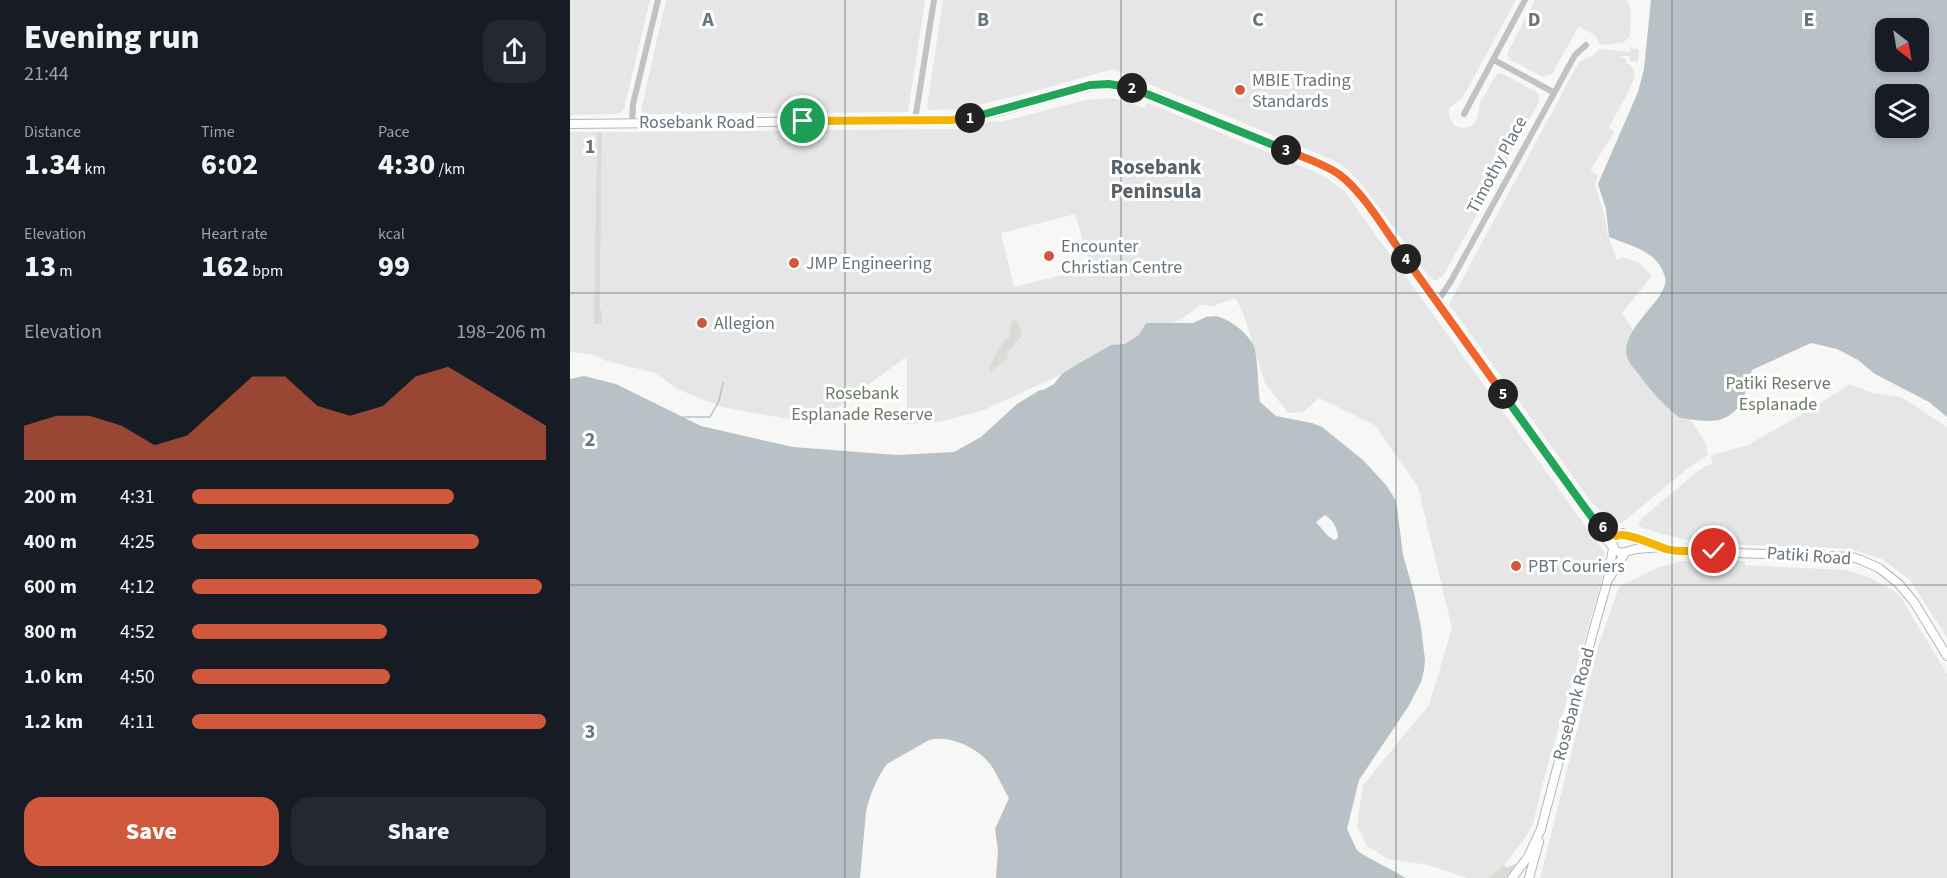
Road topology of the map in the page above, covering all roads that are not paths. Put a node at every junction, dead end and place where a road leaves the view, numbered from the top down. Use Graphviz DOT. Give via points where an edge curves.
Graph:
graph roads {
  1 [pos="658,0"];
  2 [pos="934,0"];
  3 [pos="1525,0"];
  4 [pos="1586,45"];
  5 [pos="1494,60"];
  6 [pos="1553,92"];
  7 [pos="1464,114"];
  8 [pos="915,120"];
  9 [pos="632,123"];
  10 [pos="570,124"];
  11 [pos="1436,300"];
  12 [pos="1597,524"];
  13 [pos="1616,536"];
  14 [pos="1630,537"];
  15 [pos="1613,547"];
  16 [pos="1662,547"];
  17 [pos="1626,552"];
  18 [pos="1608,579"];
  19 [pos="1947,656"];
  20 [pos="1541,829"];
  21 [pos="1512,878"];
  22 [pos="1529,878"];
  1 -- 9 [label="street"];
  2 -- 8 [label="street"];
  3 -- 5 [label="street"];
  4 -- 6 [label="street, Timothy Place" via="1575,55"];
  5 -- 6 [label="street"];
  5 -- 7 [label="street"];
  6 -- 11 [label="street, Timothy Place" via="1451,281"];
  8 -- 9 [label="main road, Rosebank Road"];
  8 -- 11 [label="main road, Rosebank Road" via="968,118 1090,85 1137,89 1341,176 1364,201"];
  9 -- 10 [label="main road, Rosebank Road"];
  11 -- 12 [label="main road, Rosebank Road"];
  12 -- 13 [label="main road, Rosebank Road"];
  12 -- 15 [label="main road, Rosebank Road"];
  13 -- 14 [label="main road" via="1623,533"];
  13 -- 15 [label="main road"];
  14 -- 16 [label="main road, Patiki Road"];
  14 -- 17 [label="main road" via="1632,547"];
  15 -- 17 [label="main road" via="1617,552"];
  15 -- 18 [label="main road, Rosebank Road"];
  16 -- 17 [label="main road, Patiki Road"];
  16 -- 19 [label="main road, Patiki Road" via="1861,560 1899,584"];
  17 -- 18 [label="main road, Rosebank Road"];
  18 -- 20 [label="main road, Rosebank Road"];
  20 -- 21 [label="highway" via="1528,857"];
  20 -- 22 [label="highway"];
}
